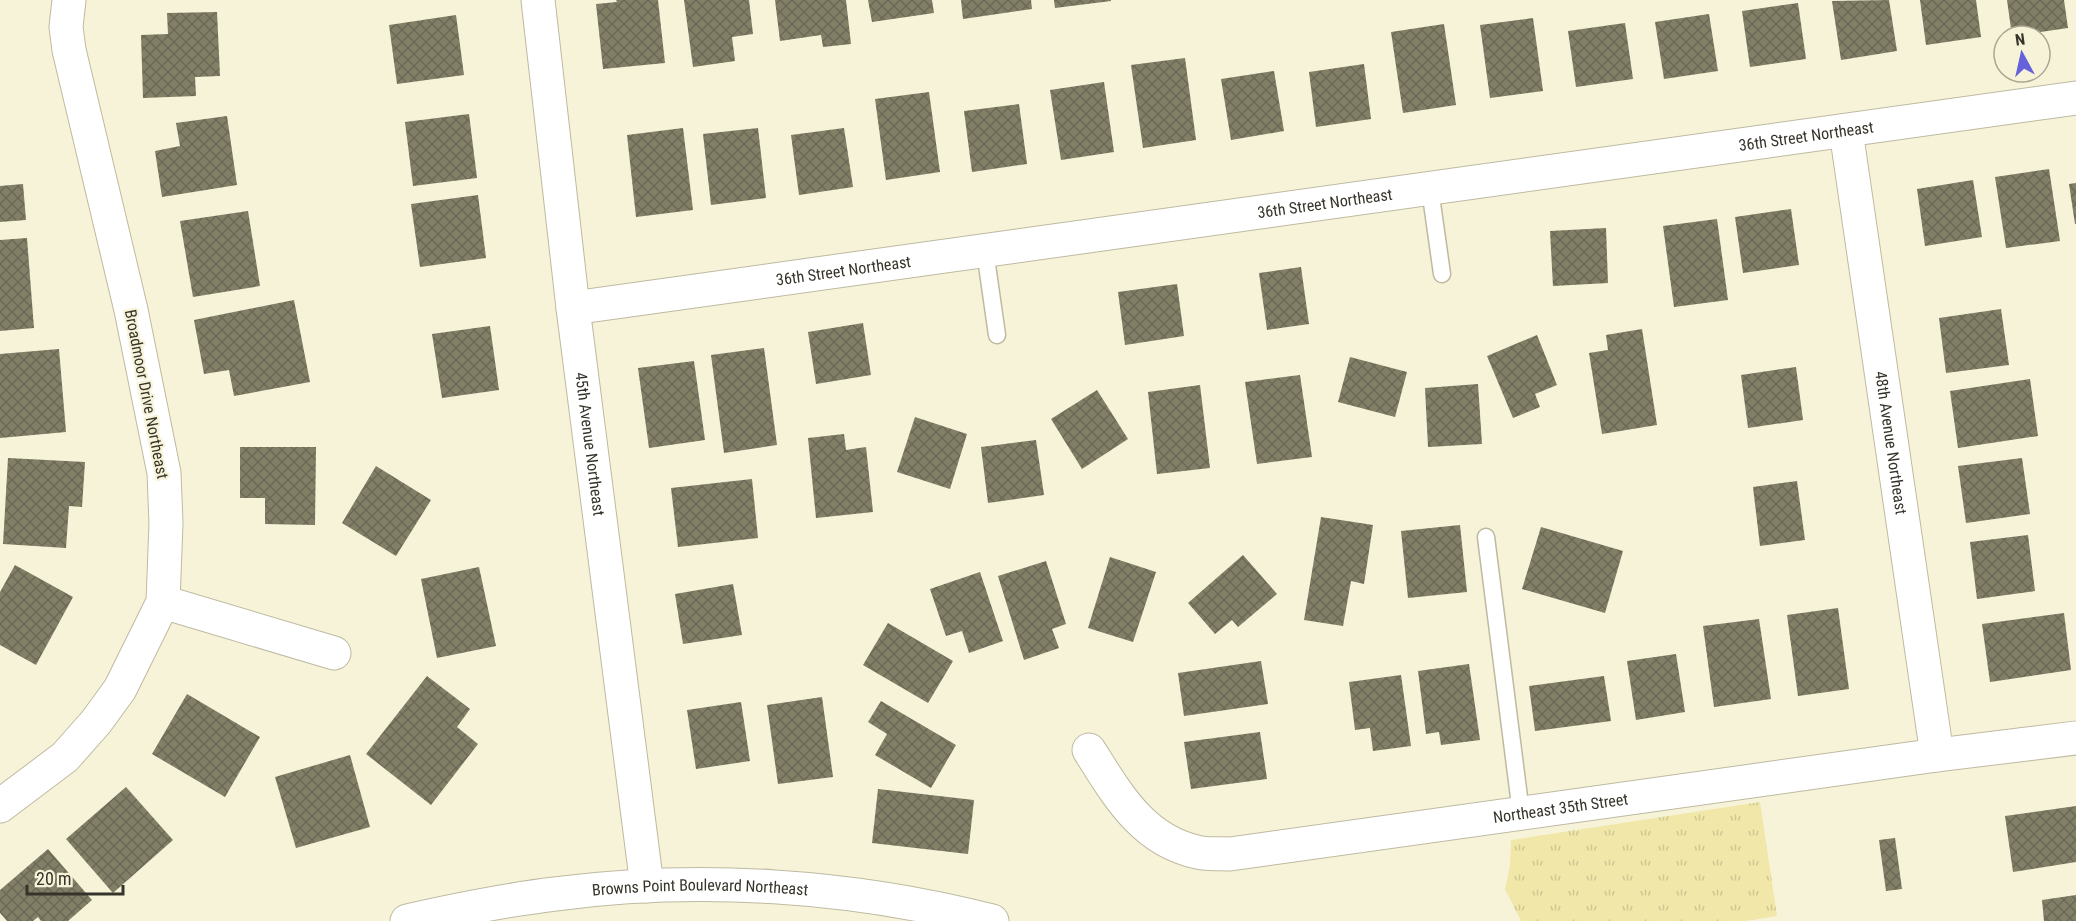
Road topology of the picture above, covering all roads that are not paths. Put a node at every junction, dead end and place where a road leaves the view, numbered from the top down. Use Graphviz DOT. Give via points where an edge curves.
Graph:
graph roads {
  1 [pos="69,0"];
  2 [pos="538,0"];
  3 [pos="2076,98"];
  4 [pos="1846,131"];
  5 [pos="1430,189"];
  6 [pos="985,250"];
  7 [pos="1442,274"];
  8 [pos="573,308"];
  9 [pos="997,335"];
  10 [pos="1486,537"];
  11 [pos="163,602"];
  12 [pos="334,653"];
  13 [pos="2076,738"];
  14 [pos="1089,750"];
  15 [pos="1937,755"];
  16 [pos="0,806"];
  17 [pos="1521,813"];
  18 [pos="647,886"];
  19 [pos="408,921"];
  20 [pos="992,921"];
  1 -- 11 [label="street, Broadmoor Drive Northeast" via="69,50 131,310 164,473"];
  2 -- 8 [label="street, 45th Avenue Northeast"];
  3 -- 4 [label="street, 36th Street Northeast"];
  4 -- 5 [label="street, 36th Street Northeast"];
  4 -- 15 [label="street, 48th Avenue Northeast"];
  5 -- 6 [label="street, 36th Street Northeast"];
  5 -- 7 [label="lane"];
  6 -- 8 [label="street, 36th Street Northeast"];
  6 -- 9 [label="lane"];
  8 -- 18 [label="street, 45th Avenue Northeast"];
  10 -- 17 [label="lane"];
  11 -- 12 [label="street"];
  11 -- 16 [label="street, Broadmoor Drive Northeast" via="120,689 96,722 65,757"];
  13 -- 15 [label="street, Northeast 35th Street"];
  14 -- 17 [label="street, Northeast 35th Street" via="1122,802 1140,822 1161,839 1200,853 1230,854"];
  15 -- 17 [label="street, Northeast 35th Street"];
  18 -- 19 [label="street, Browns Point Boulevard Northeast" via="555,894"];
  18 -- 20 [label="street, Browns Point Boulevard Northeast" via="740,886 850,893"];
}
